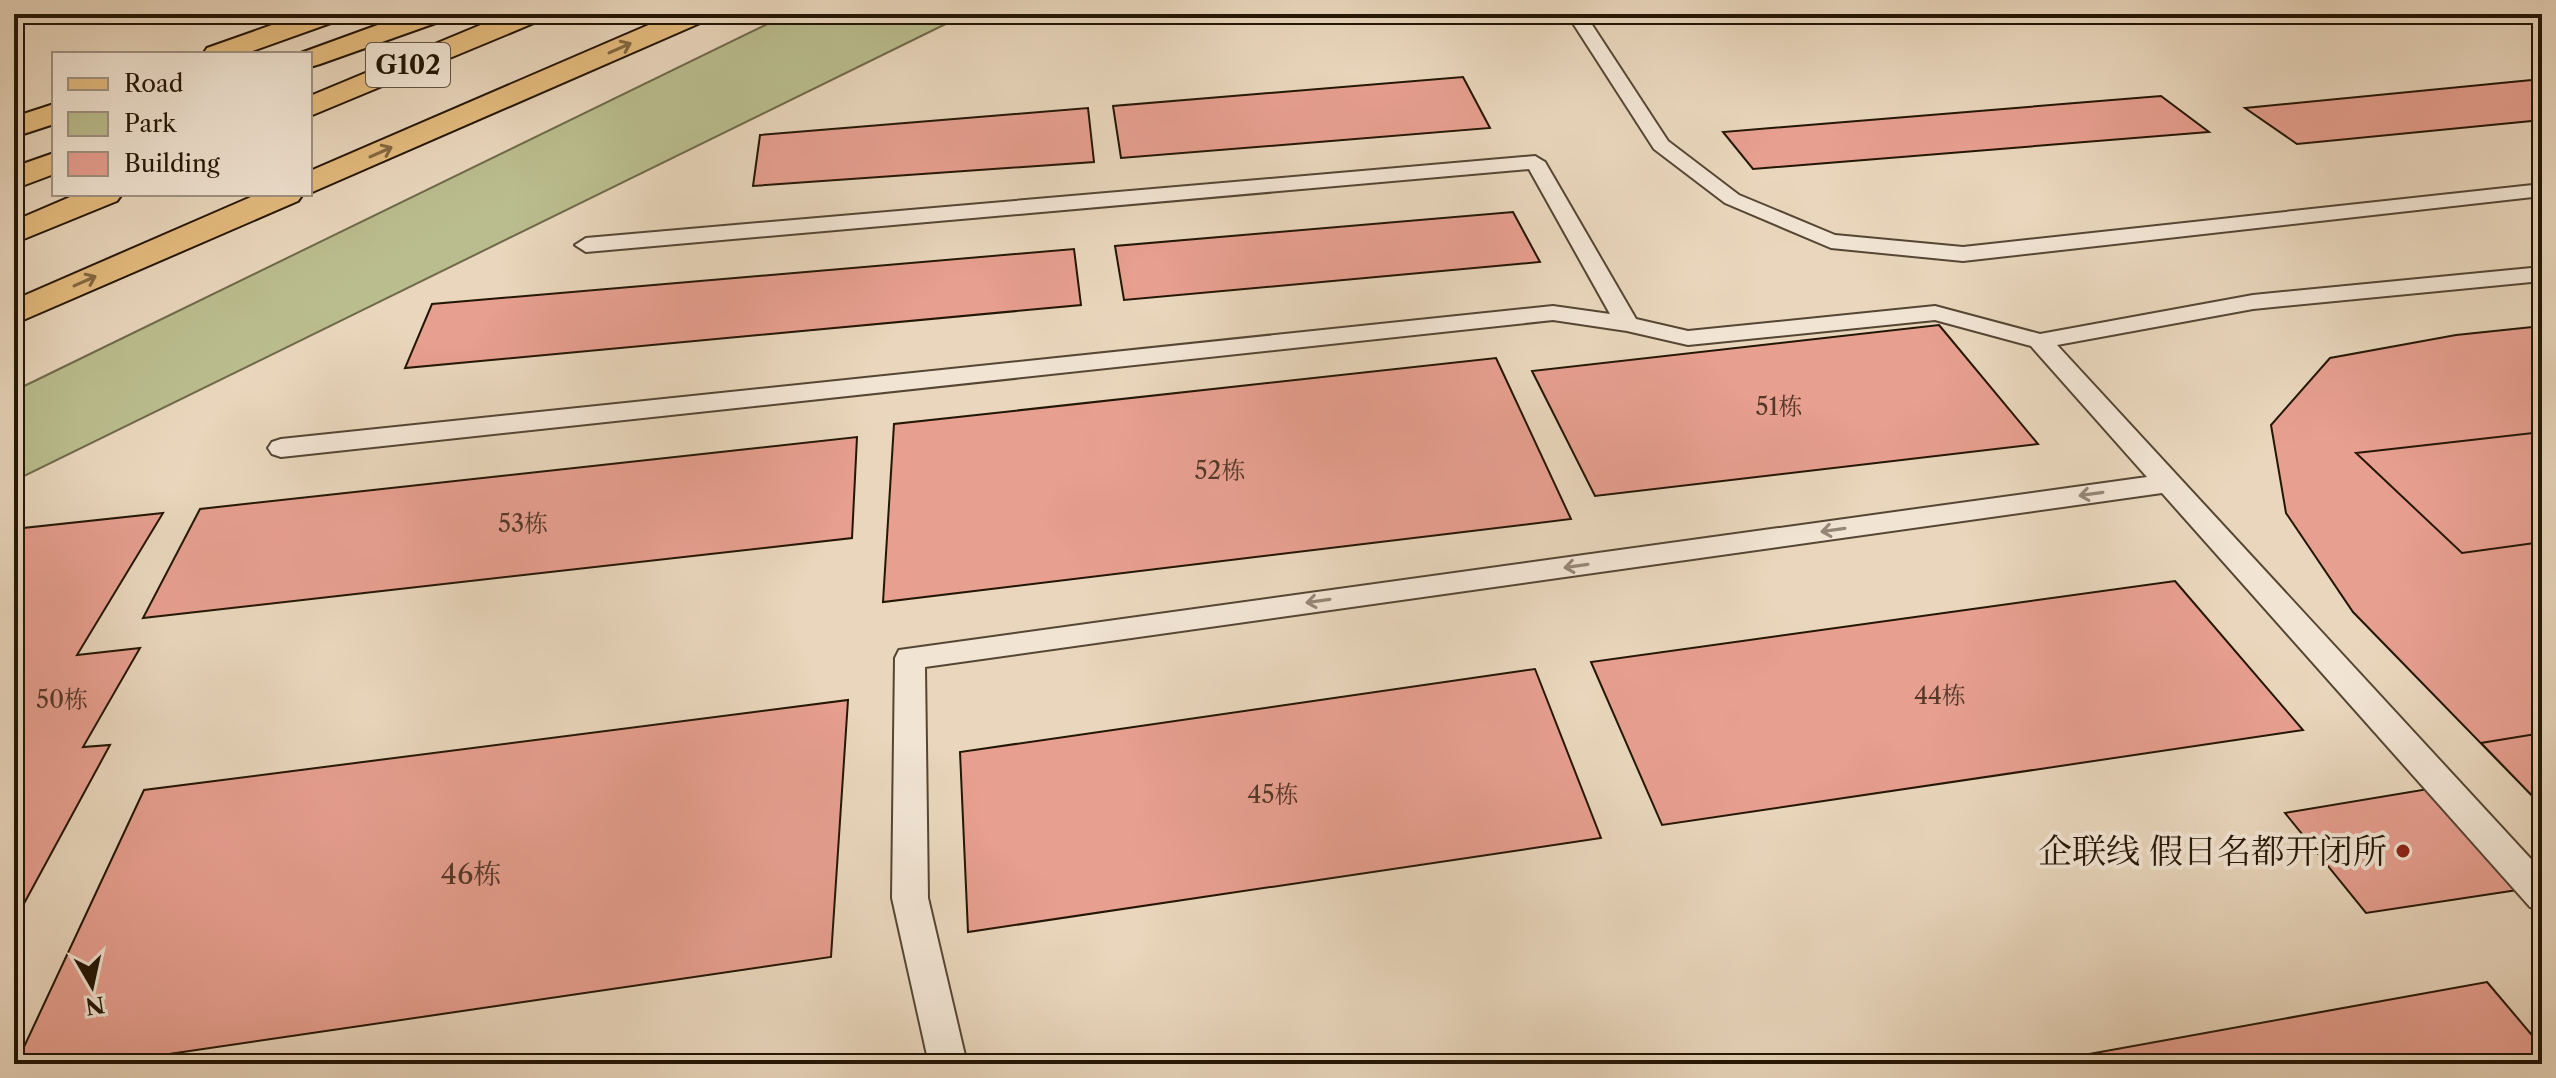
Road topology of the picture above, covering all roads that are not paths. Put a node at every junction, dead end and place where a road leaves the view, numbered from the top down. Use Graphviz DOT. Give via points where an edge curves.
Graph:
graph roads {
  1 [pos="329,14"];
  2 [pos="434,14"];
  3 [pos="531,14"];
  4 [pos="697,14"];
  5 [pos="1576,14"];
  6 [pos="223,52"];
  7 [pos="315,58"];
  8 [pos="312,106"];
  9 [pos="52,114"];
  10 [pos="14,128"];
  11 [pos="52,164"];
  12 [pos="14,179"];
  13 [pos="312,182"];
  14 [pos="2542,190"];
  15 [pos="100,196"];
  16 [pos="281,196"];
  17 [pos="14,233"];
  18 [pos="586,245"];
  19 [pos="2542,274"];
  20 [pos="14,313"];
  21 [pos="1627,324"];
  22 [pos="2040,341"];
  23 [pos="281,448"];
  24 [pos="2168,483"];
  25 [pos="2542,896"];
  26 [pos="948,1064"];
  1 -- 6 [label="main road"];
  2 -- 7 [label="main road, G102"];
  3 -- 8 [label="main road, G102"];
  13 -- 4 [label="main road, one-way"];
  5 -- 14 [label="lane" via="1661,145 1732,199 1831,241 1963,254"];
  9 -- 10 [label="main road"];
  11 -- 12 [label="main road"];
  15 -- 17 [label="main road"];
  20 -- 16 [label="main road, one-way"];
  18 -- 21 [label="lane" via="1535,162"];
  19 -- 22 [label="lane" via="2253,302"];
  21 -- 22 [label="lane" via="1688,338 1935,313"];
  21 -- 23 [label="lane" via="1553,313"];
  22 -- 24 [label="lane"];
  24 -- 25 [label="lane"];
  24 -- 26 [label="lane, one-way" via="910,658 910,898"];
}
